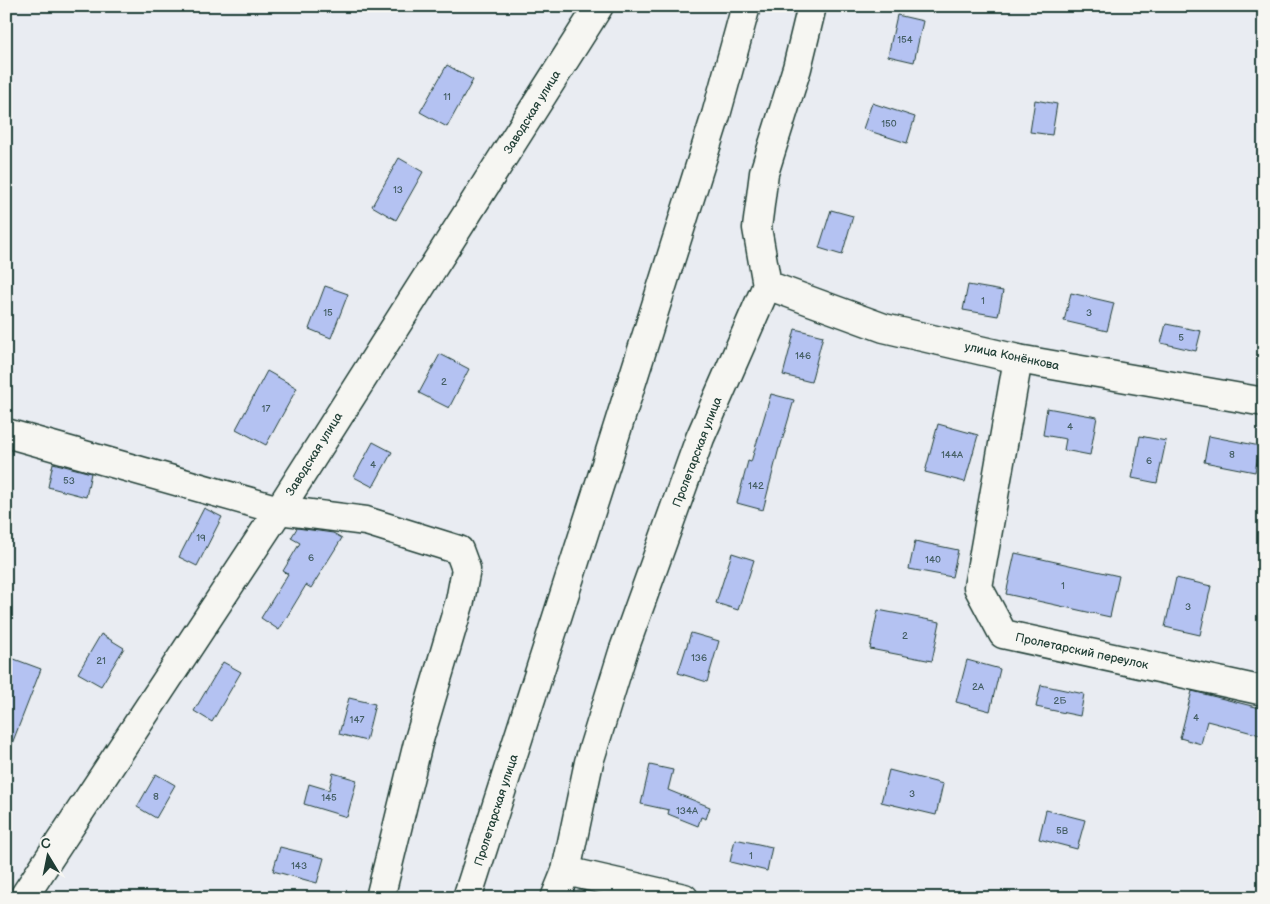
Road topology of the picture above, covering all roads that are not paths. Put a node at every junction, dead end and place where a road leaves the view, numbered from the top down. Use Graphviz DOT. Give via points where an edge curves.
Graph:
graph roads {
  1 [pos="599,6"];
  2 [pos="746,6"];
  3 [pos="812,6"];
  4 [pos="767,285"];
  5 [pos="1018,359"];
  6 [pos="1264,402"];
  7 [pos="6,433"];
  8 [pos="279,510"];
  9 [pos="1264,692"];
  10 [pos="566,871"];
  11 [pos="23,898"];
  12 [pos="380,898"];
  13 [pos="467,898"];
  14 [pos="555,898"];
  15 [pos="684,898"];
  1 -- 8 [label="street, Заводская улица"];
  2 -- 13 [label="street, Пролетарская улица" via="716,115"];
  3 -- 4 [label="street" via="764,173 757,228"];
  4 -- 5 [label="street, улица Конёнкова" via="884,328"];
  4 -- 10 [label="street, Пролетарская улица" via="700,438 623,652 589,762"];
  5 -- 6 [label="street, улица Конёнкова"];
  5 -- 9 [label="street, Пролетарский переулок" via="978,587 1003,634"];
  7 -- 8 [label="street"];
  8 -- 11 [label="street, Заводская улица"];
  8 -- 12 [label="street" via="385,526 459,550 466,569"];
  10 -- 14 [label="street, Пролетарская улица"];
  10 -- 15 [label="street"];
}
